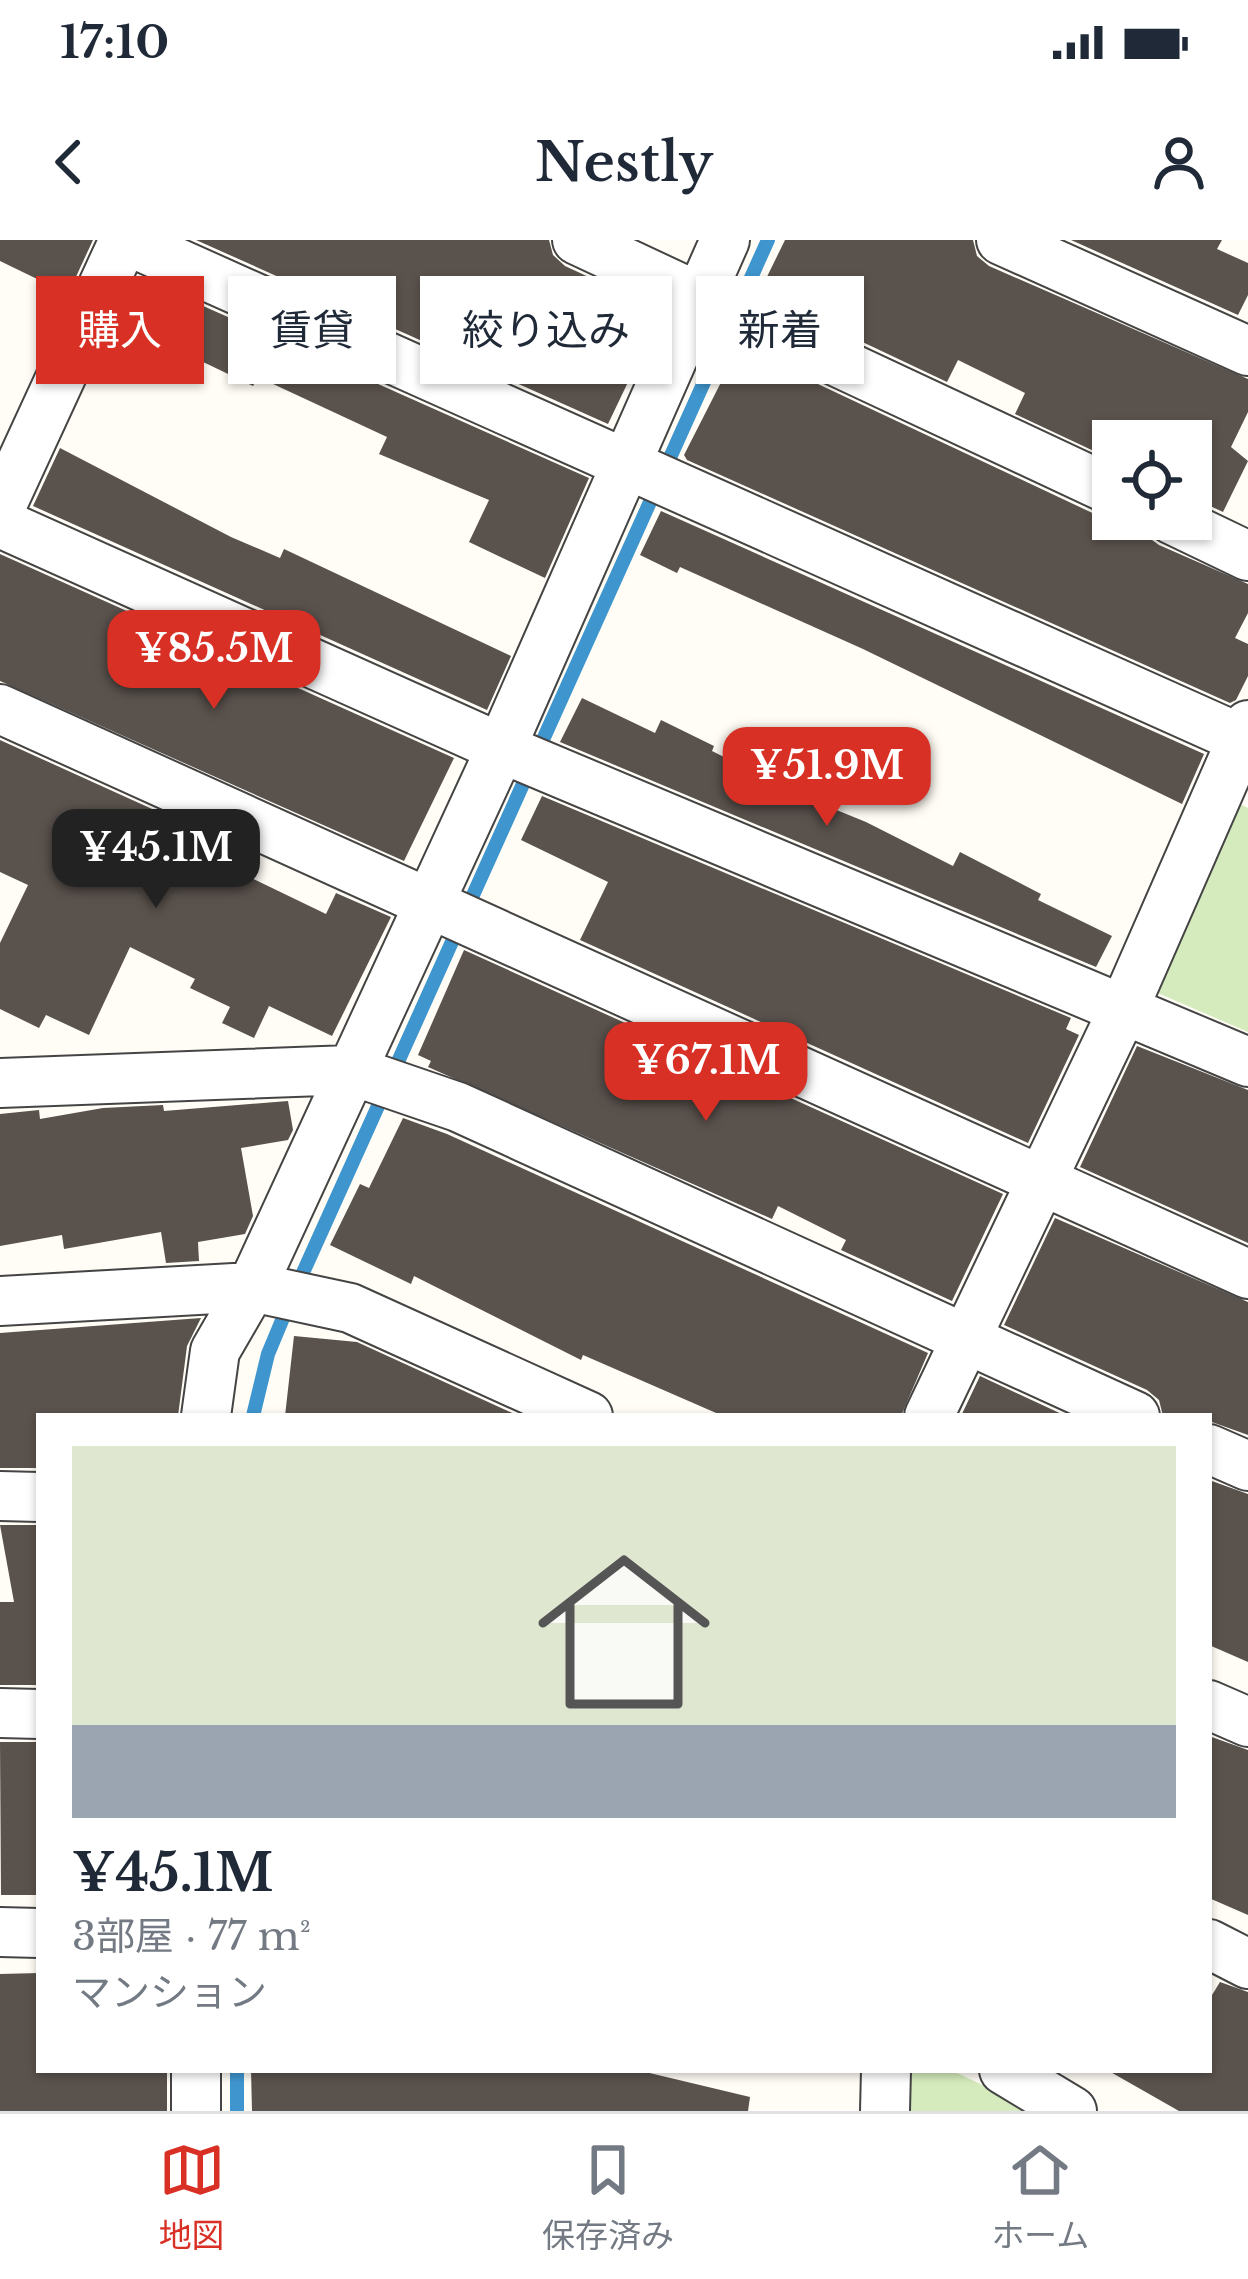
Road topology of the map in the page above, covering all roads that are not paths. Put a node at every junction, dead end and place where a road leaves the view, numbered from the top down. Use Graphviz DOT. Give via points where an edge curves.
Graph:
graph roads {
  1 [pos="125,240"];
  2 [pos="577,240"];
  3 [pos="725,240"];
  4 [pos="1001,240"];
  5 [pos="709,276"];
  6 [pos="696,293"];
  7 [pos="696,304"];
  8 [pos="1248,351"];
  9 [pos="864,373"];
  10 [pos="624,461"];
  11 [pos="1092,481"];
  12 [pos="0,509"];
  13 [pos="0,523"];
  14 [pos="1212,539"];
  15 [pos="1248,556"];
  16 [pos="0,709"];
  17 [pos="501,748"];
  18 [pos="1241,754"];
  19 [pos="428,903"];
  20 [pos="1124,1008"];
  21 [pos="1248,1062"];
  22 [pos="350,1070"];
  23 [pos="0,1083"];
  24 [pos="1042,1180"];
  25 [pos="1248,1274"];
  26 [pos="252,1287"];
  27 [pos="0,1301"];
  28 [pos="965,1341"];
  29 [pos="206,1413"];
  30 [pos="581,1413"];
  31 [pos="930,1413"];
  32 [pos="1128,1413"];
  33 [pos="1212,1450"];
  34 [pos="1248,1466"];
  35 [pos="0,1496"];
  36 [pos="36,1497"];
  37 [pos="1212,1706"];
  38 [pos="0,1713"];
  39 [pos="36,1714"];
  40 [pos="1248,1722"];
  41 [pos="0,1932"];
  42 [pos="36,1933"];
  43 [pos="1212,1946"];
  44 [pos="1248,1964"];
  45 [pos="196,2073"];
  46 [pos="886,2073"];
  47 [pos="1009,2073"];
  48 [pos="196,2111"];
  49 [pos="885,2111"];
  50 [pos="1072,2111"];
  1 -- 10 [label="street"];
  1 -- 12 [label="street"];
  2 -- 6 [label="street"];
  3 -- 5 [label="street"];
  4 -- 8 [label="street"];
  7 -- 10 [label="street"];
  9 -- 11 [label="street"];
  10 -- 17 [label="street"];
  10 -- 18 [label="street"];
  13 -- 17 [label="street"];
  14 -- 15 [label="street"];
  16 -- 19 [label="street"];
  17 -- 19 [label="street"];
  17 -- 20 [label="street"];
  18 -- 20 [label="street"];
  19 -- 22 [label="street"];
  19 -- 24 [label="street"];
  20 -- 21 [label="street"];
  20 -- 24 [label="street"];
  22 -- 23 [label="street"];
  22 -- 26 [label="street"];
  22 -- 28 [label="street" via="458,1107"];
  24 -- 25 [label="street"];
  24 -- 28 [label="street"];
  26 -- 27 [label="street"];
  26 -- 29 [label="street" via="215,1351"];
  26 -- 30 [label="street" via="350,1308"];
  28 -- 31 [label="street"];
  28 -- 32 [label="street"];
  33 -- 34 [label="street"];
  35 -- 36 [label="street"];
  37 -- 40 [label="street"];
  38 -- 39 [label="street"];
  41 -- 42 [label="street"];
  43 -- 44 [label="street"];
  45 -- 48 [label="street"];
  46 -- 49 [label="street"];
  47 -- 50 [label="street"];
}
